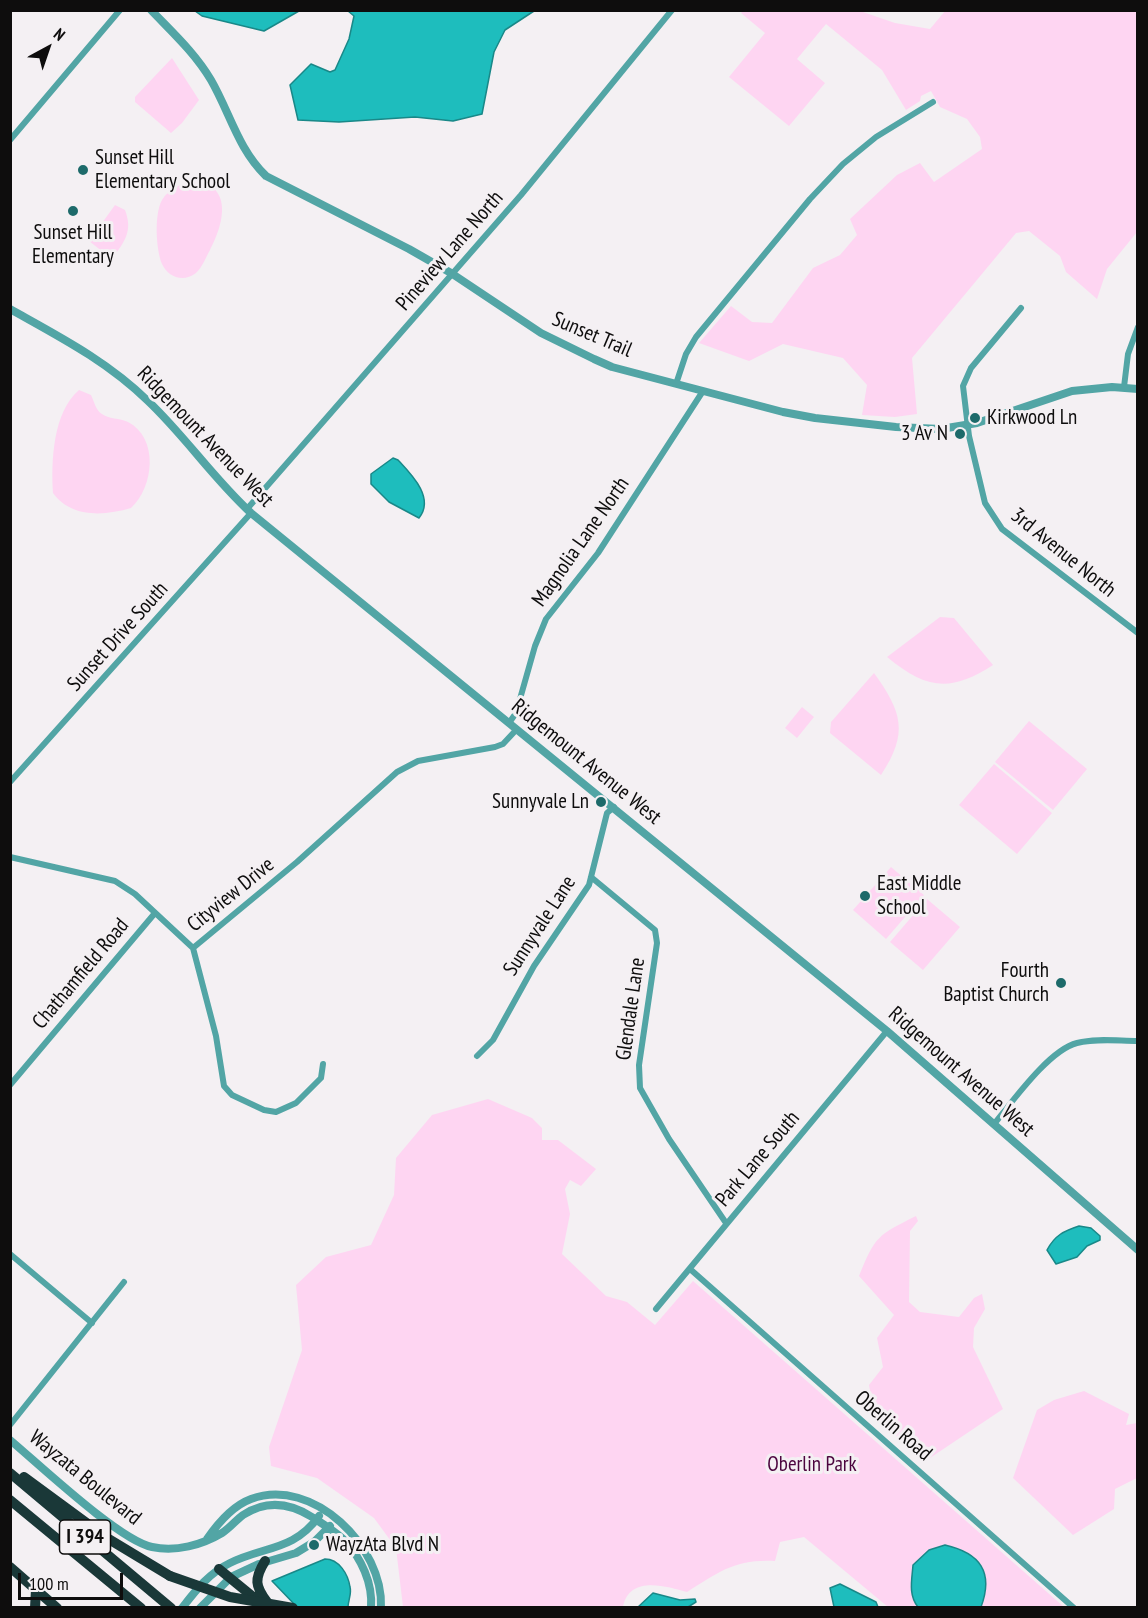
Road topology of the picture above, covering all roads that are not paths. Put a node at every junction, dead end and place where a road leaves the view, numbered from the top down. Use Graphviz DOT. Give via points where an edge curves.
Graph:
graph roads {
  1 [pos="120,10"];
  2 [pos="151,10"];
  3 [pos="672,10"];
  4 [pos="933,102"];
  5 [pos="10,140"];
  6 [pos="451,273"];
  7 [pos="1021,308"];
  8 [pos="10,309"];
  9 [pos="1137,327"];
  10 [pos="676,384"];
  11 [pos="1125,387"];
  12 [pos="1137,389"];
  13 [pos="703,391"];
  14 [pos="968,424"];
  15 [pos="249,511"];
  16 [pos="1137,633"];
  17 [pos="508,723"];
  18 [pos="516,729"];
  19 [pos="10,782"];
  20 [pos="614,807"];
  21 [pos="10,856"];
  22 [pos="591,877"];
  23 [pos="154,913"];
  24 [pos="193,948"];
  25 [pos="887,1031"];
  26 [pos="1137,1041"];
  27 [pos="477,1056"];
  28 [pos="323,1064"];
  29 [pos="10,1085"];
  30 [pos="994,1124"];
  31 [pos="726,1223"];
  32 [pos="1137,1250"];
  33 [pos="10,1254"];
  34 [pos="690,1269"];
  35 [pos="124,1282"];
  36 [pos="656,1309"];
  37 [pos="92,1323"];
  38 [pos="10,1425"];
  39 [pos="10,1440"];
  40 [pos="10,1466"];
  41 [pos="10,1473"];
  42 [pos="10,1500"];
  43 [pos="323,1510"];
  44 [pos="317,1520"];
  45 [pos="336,1520"];
  46 [pos="328,1528"];
  47 [pos="207,1539"];
  48 [pos="265,1561"];
  49 [pos="10,1567"];
  50 [pos="219,1569"];
  51 [pos="231,1577"];
  52 [pos="36,1589"];
  53 [pos="35,1608"];
  54 [pos="57,1608"];
  55 [pos="141,1608"];
  56 [pos="171,1608"];
  57 [pos="182,1608"];
  58 [pos="200,1608"];
  59 [pos="266,1608"];
  60 [pos="271,1608"];
  61 [pos="293,1608"];
  62 [pos="371,1608"];
  63 [pos="381,1608"];
  64 [pos="1074,1608"];
  1 -- 5 [label="street"];
  2 -- 6 [label="street, Sunset Trail" via="200,63 247,154 266,176"];
  3 -- 6 [label="street, Pineview Lane North" via="521,195"];
  4 -- 10 [label="street" via="862,147 810,199 696,338"];
  6 -- 10 [label="street, Sunset Trail" via="541,333 612,367"];
  6 -- 15 [label="street, Pineview Lane North"];
  7 -- 14 [label="street, 3rd Avenue North" via="966,376 963,386"];
  8 -- 15 [label="street, Ridgemount Avenue West" via="118,373 150,402"];
  9 -- 11 [label="street" via="1128,354"];
  10 -- 13 [label="street, Sunset Trail"];
  11 -- 12 [label="street, Sunset Trail"];
  11 -- 14 [label="street, Sunset Trail" via="1072,391"];
  13 -- 14 [label="street, Sunset Trail" via="814,418 924,429"];
  13 -- 17 [label="street, Magnolia Lane North" via="598,553 546,619 516,713"];
  14 -- 16 [label="street, 3rd Avenue North" via="986,503 1002,529"];
  15 -- 17 [label="street, Ridgemount Avenue West"];
  15 -- 19 [label="street, Sunset Drive South"];
  17 -- 18 [label="street, Ridgemount Avenue West"];
  18 -- 20 [label="street, Ridgemount Avenue West"];
  18 -- 24 [label="street, Cityview Drive" via="495,747 418,761 397,772"];
  20 -- 22 [label="street, Sunnyvale Lane" via="607,813"];
  20 -- 25 [label="street, Ridgemount Avenue West"];
  21 -- 23 [label="street" via="102,876 125,887"];
  22 -- 27 [label="street, Sunnyvale Lane" via="584,894 516,994 493,1040"];
  22 -- 31 [label="street, Glendale Lane" via="654,930 657,943 639,1065 640,1088"];
  23 -- 24 [label="street"];
  23 -- 29 [label="street, Chathamfield Road"];
  24 -- 28 [label="street, Cityview Drive" via="216,1036 224,1086 232,1095 264,1110 287,1109 321,1078"];
  25 -- 30 [label="street, Ridgemount Avenue West"];
  25 -- 31 [label="street, Park Lane South"];
  26 -- 30 [label="street" via="1067,1046"];
  30 -- 32 [label="street, Ridgemount Avenue West"];
  31 -- 34 [label="street, Park Lane South"];
  33 -- 37 [label="street"];
  34 -- 36 [label="street, Park Lane South"];
  34 -- 64 [label="street, Oberlin Road"];
  35 -- 37 [label="street"];
  37 -- 38 [label="street"];
  39 -- 47 [label="street, Wayzata Boulevard" via="132,1539 163,1549 188,1547"];
  40 -- 61 [label="highway, bridge" via="107,1538 170,1576 222,1595"];
  41 -- 56 [label="highway, I 394"];
  42 -- 55 [label="highway, I 394"];
  43 -- 44 [label="street"];
  43 -- 45 [label="street"];
  43 -- 47 [label="street" via="298,1496 262,1496 234,1509"];
  44 -- 46 [label="street, Wayzata Boulevard"];
  44 -- 47 [label="street, Wayzata Boulevard" via="293,1507 263,1506"];
  44 -- 50 [label="street" via="296,1540"];
  45 -- 46 [label="street"];
  45 -- 63 [label="street" via="369,1555 380,1586"];
  46 -- 48 [label="street" via="296,1553"];
  46 -- 62 [label="street, Wayzata Boulevard" via="342,1538 360,1562 370,1589"];
  48 -- 51 [label="street"];
  48 -- 60 [label="highway" via="256,1585"];
  49 -- 52 [label="highway"];
  50 -- 51 [label="highway"];
  50 -- 57 [label="street"];
  51 -- 58 [label="street"];
  51 -- 59 [label="highway"];
  52 -- 53 [label="highway"];
  52 -- 54 [label="highway"];
}
